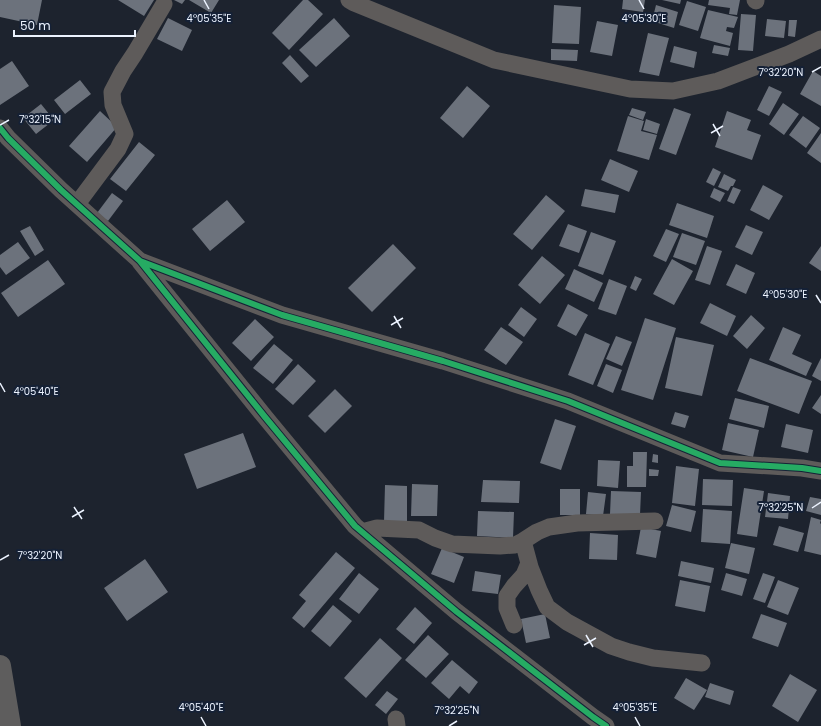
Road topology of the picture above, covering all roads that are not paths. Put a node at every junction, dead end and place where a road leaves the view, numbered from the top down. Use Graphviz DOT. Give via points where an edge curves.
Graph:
graph roads {
  1 [pos="349,0"];
  2 [pos="164,4"];
  3 [pos="821,39"];
  4 [pos="0,128"];
  5 [pos="77,204"];
  6 [pos="140,261"];
  7 [pos="821,471"];
  8 [pos="655,521"];
  9 [pos="362,532"];
  10 [pos="524,541"];
  11 [pos="529,563"];
  12 [pos="514,624"];
  13 [pos="702,663"];
  14 [pos="0,666"];
  15 [pos="10,726"];
  16 [pos="606,726"];
  1 -- 3 [label="street" via="494,60 630,89 673,91 718,81"];
  2 -- 5 [label="street" via="112,92 113,105 125,134 118,149"];
  4 -- 5 [label="street"];
  5 -- 6 [label="street"];
  6 -- 7 [label="street" via="282,315 443,361 568,401 720,463"];
  6 -- 9 [label="street" via="275,429"];
  8 -- 10 [label="street" via="577,523 549,527"];
  9 -- 10 [label="street" via="377,528 420,530 452,544 467,545 515,545"];
  9 -- 16 [label="street" via="457,612"];
  10 -- 11 [label="street"];
  11 -- 12 [label="street" via="524,576 507,596 507,608"];
  11 -- 13 [label="street" via="547,607 567,622 617,648 653,658"];
  14 -- 15 [label="main road"];
}
